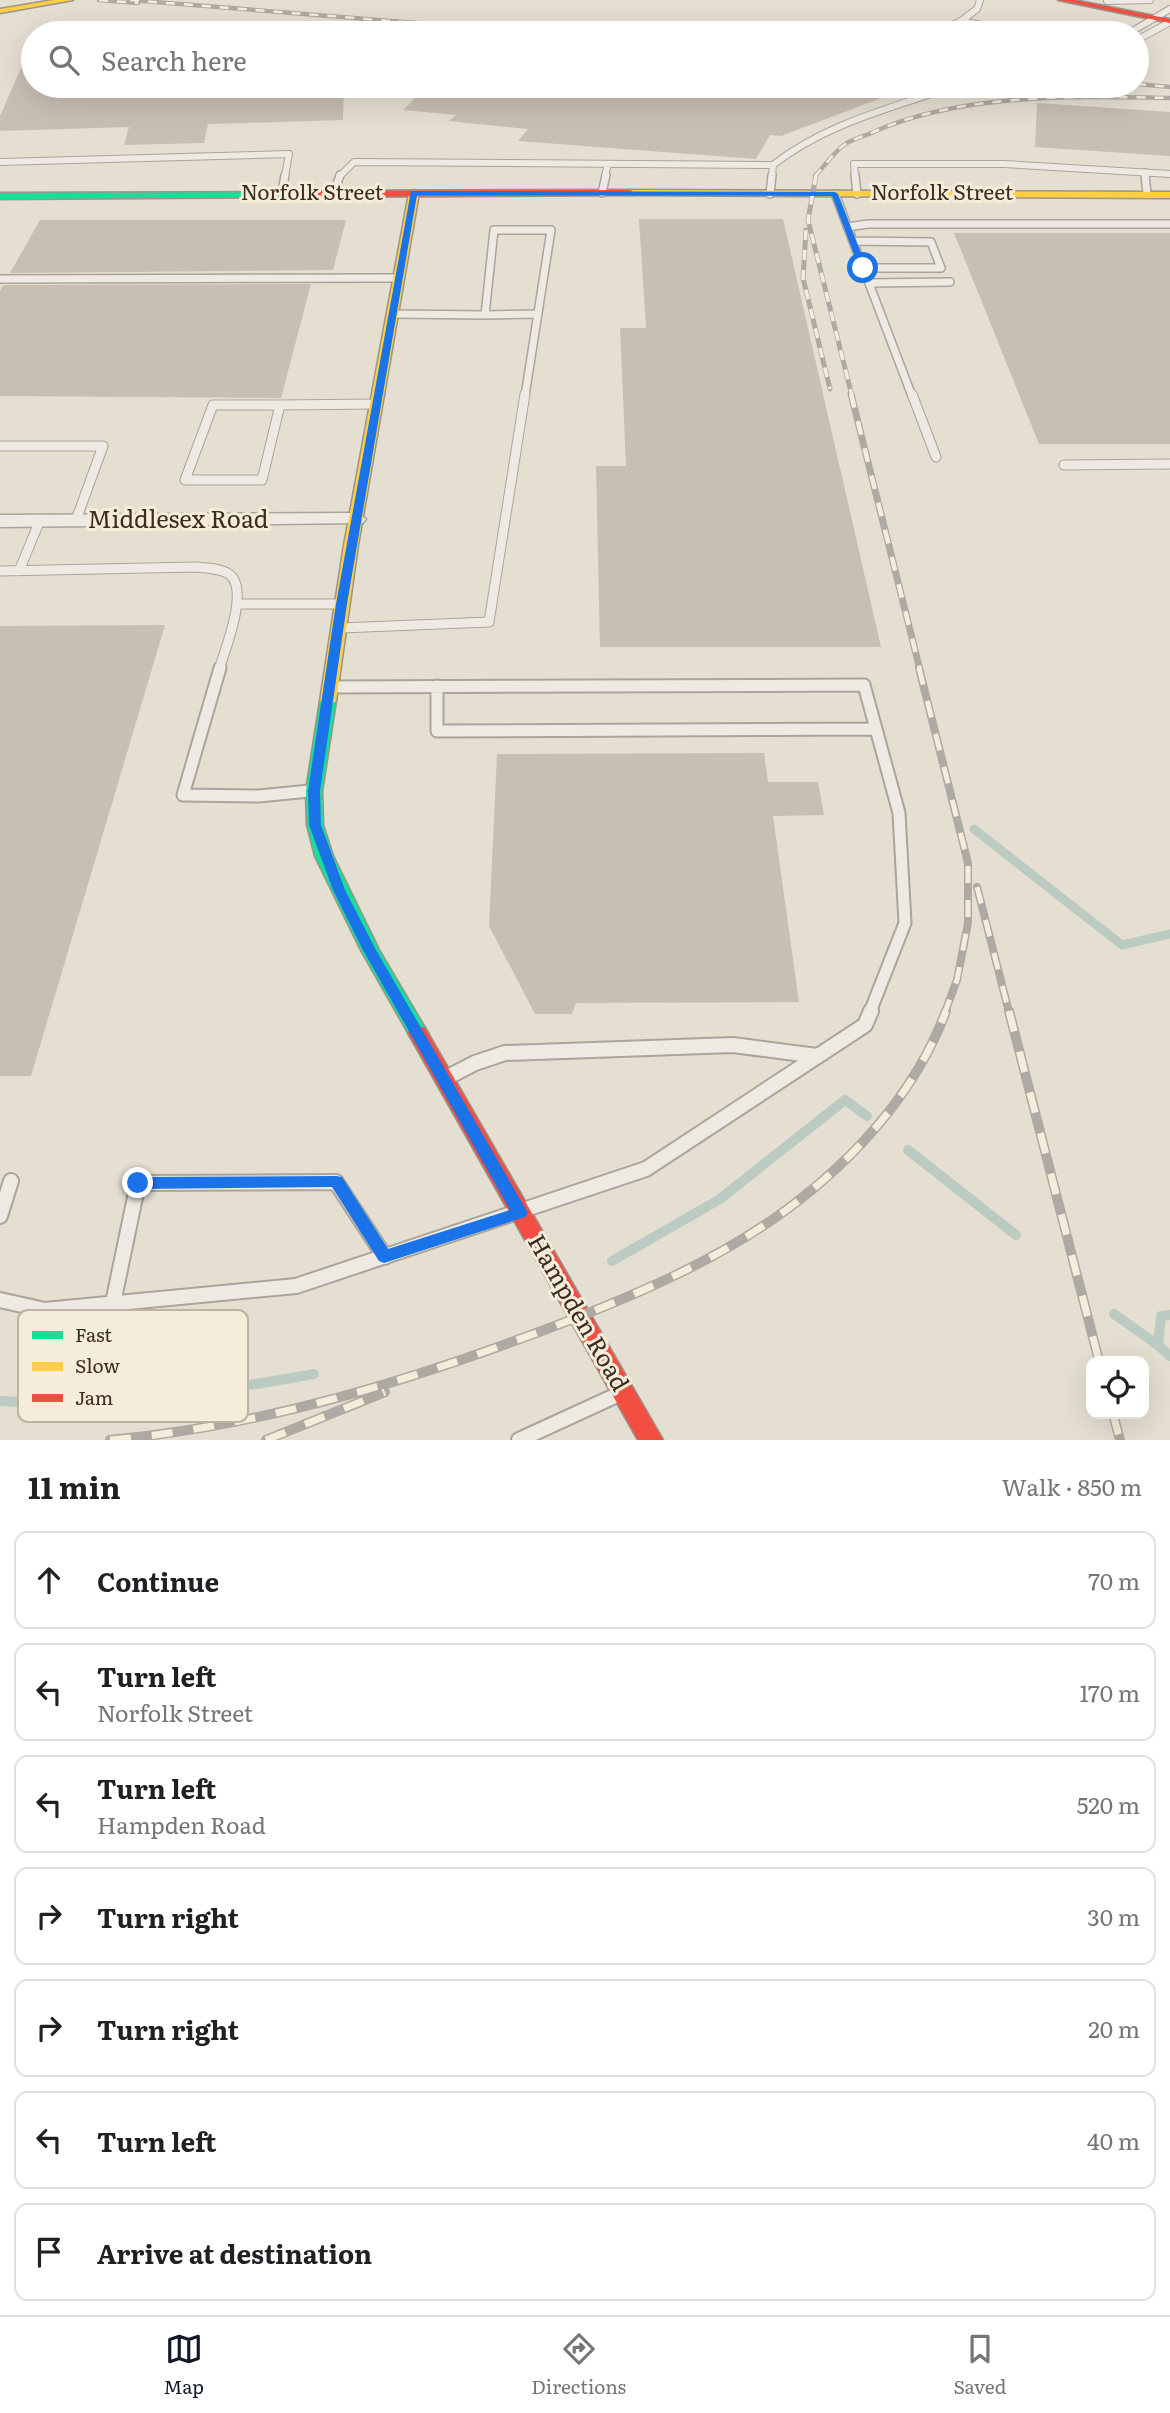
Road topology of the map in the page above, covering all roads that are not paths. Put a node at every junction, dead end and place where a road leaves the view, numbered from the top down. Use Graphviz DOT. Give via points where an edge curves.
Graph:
graph roads {
  1 [pos="980,0"];
  2 [pos="1062,0"];
  3 [pos="1105,0"];
  4 [pos="1150,0"];
  5 [pos="64,1"];
  6 [pos="0,10"];
  7 [pos="1166,16"];
  8 [pos="961,20"];
  9 [pos="966,21"];
  10 [pos="1149,24"];
  11 [pos="1149,30"];
  12 [pos="919,98"];
  13 [pos="0,162"];
  14 [pos="608,164"];
  15 [pos="773,165"];
  16 [pos="1145,172"];
  17 [pos="1170,174"];
  18 [pos="282,193"];
  19 [pos="334,193"];
  20 [pos="414,193"];
  21 [pos="602,193"];
  22 [pos="770,194"];
  23 [pos="835,194"];
  24 [pos="857,194"];
  25 [pos="1147,194"];
  26 [pos="1170,195"];
  27 [pos="0,196"];
  28 [pos="1170,224"];
  29 [pos="847,227"];
  30 [pos="853,241"];
  31 [pos="863,268"];
  32 [pos="400,278"];
  33 [pos="0,279"];
  34 [pos="950,282"];
  35 [pos="869,283"];
  36 [pos="394,314"];
  37 [pos="538,314"];
  38 [pos="485,315"];
  39 [pos="280,404"];
  40 [pos="377,404"];
  41 [pos="0,446"];
  42 [pos="936,457"];
  43 [pos="1064,464"];
  44 [pos="1170,464"];
  45 [pos="356,519"];
  46 [pos="40,520"];
  47 [pos="75,520"];
  48 [pos="0,521"];
  49 [pos="0,571"];
  50 [pos="19,571"];
  51 [pos="238,604"];
  52 [pos="342,604"];
  53 [pos="338,628"];
  54 [pos="437,686"];
  55 [pos="329,687"];
  56 [pos="876,729"];
  57 [pos="314,791"];
  58 [pos="817,1056"];
  59 [pos="444,1080"];
  60 [pos="11,1181"];
  61 [pos="520,1213"];
  62 [pos="0,1216"];
  63 [pos="384,1257"];
  64 [pos="0,1300"];
  65 [pos="113,1303"];
  66 [pos="623,1392"];
  67 [pos="519,1440"];
  68 [pos="651,1440"];
  1 -- 8 [label="lane" via="977,9"];
  2 -- 7 [label="main road"];
  3 -- 4 [label="lane"];
  3 -- 7 [label="main road"];
  5 -- 6 [label="main road"];
  7 -- 10 [label="lane"];
  7 -- 11 [label="lane"];
  8 -- 9 [label="lane"];
  12 -- 15 [label="lane" via="831,128"];
  13 -- 18 [label="lane" via="289,155"];
  14 -- 15 [label="lane"];
  14 -- 19 [label="lane" via="354,162 341,172"];
  14 -- 21 [label="lane"];
  15 -- 22 [label="lane"];
  16 -- 17 [label="lane"];
  16 -- 24 [label="lane" via="1004,164 854,164"];
  16 -- 25 [label="lane"];
  18 -- 19 [label="main road, Norfolk Street"];
  18 -- 27 [label="main road, Norfolk Street"];
  19 -- 20 [label="main road, Norfolk Street"];
  20 -- 21 [label="main road, Norfolk Street"];
  20 -- 32 [label="main road, Hampden Road"];
  21 -- 22 [label="main road, Norfolk Street"];
  22 -- 23 [label="main road, Norfolk Street"];
  23 -- 24 [label="main road, Norfolk Street"];
  23 -- 29 [label="lane"];
  24 -- 25 [label="main road, Norfolk Street"];
  25 -- 26 [label="main road, Norfolk Street"];
  28 -- 29 [label="lane"];
  29 -- 30 [label="lane"];
  30 -- 31 [label="lane"];
  30 -- 31 [label="lane" via="931,242 941,268"];
  31 -- 35 [label="lane"];
  32 -- 33 [label="lane"];
  32 -- 36 [label="main road, Hampden Road"];
  34 -- 35 [label="lane"];
  35 -- 42 [label="lane"];
  36 -- 38 [label="lane"];
  36 -- 40 [label="main road, Hampden Road"];
  37 -- 38 [label="lane"];
  37 -- 38 [label="lane" via="551,230 494,230"];
  37 -- 53 [label="lane" via="489,622"];
  39 -- 39 [label="lane" via="213,405 185,480 262,480"];
  39 -- 40 [label="lane"];
  40 -- 45 [label="main road, Hampden Road"];
  41 -- 47 [label="lane" via="103,446"];
  43 -- 44 [label="lane"];
  45 -- 47 [label="street, Middlesex Road"];
  45 -- 52 [label="main road, Hampden Road"];
  46 -- 47 [label="street, Middlesex Road"];
  46 -- 48 [label="street, Middlesex Road"];
  46 -- 50 [label="lane"];
  49 -- 50 [label="lane"];
  50 -- 51 [label="lane" via="219,570 239,584"];
  51 -- 52 [label="lane"];
  51 -- 57 [label="lane" via="183,795"];
  52 -- 53 [label="main road, Hampden Road"];
  53 -- 55 [label="main road, Hampden Road"];
  54 -- 55 [label="lane"];
  54 -- 56 [label="lane" via="864,685"];
  54 -- 56 [label="lane" via="437,731"];
  55 -- 57 [label="main road, Hampden Road"];
  56 -- 58 [label="lane" via="899,813 905,923 865,1025"];
  57 -- 59 [label="main road, Hampden Road" via="315,825 339,890"];
  58 -- 59 [label="lane" via="733,1045 505,1053"];
  58 -- 61 [label="lane" via="646,1168"];
  59 -- 61 [label="main road, Hampden Road"];
  60 -- 62 [label="lane"];
  61 -- 63 [label="lane"];
  61 -- 66 [label="main road, Hampden Road"];
  63 -- 65 [label="lane" via="296,1286"];
  63 -- 65 [label="lane" via="336,1182 138,1183"];
  64 -- 65 [label="lane" via="45,1310"];
  66 -- 67 [label="lane"];
  66 -- 68 [label="main road, Hampden Road"];
}
